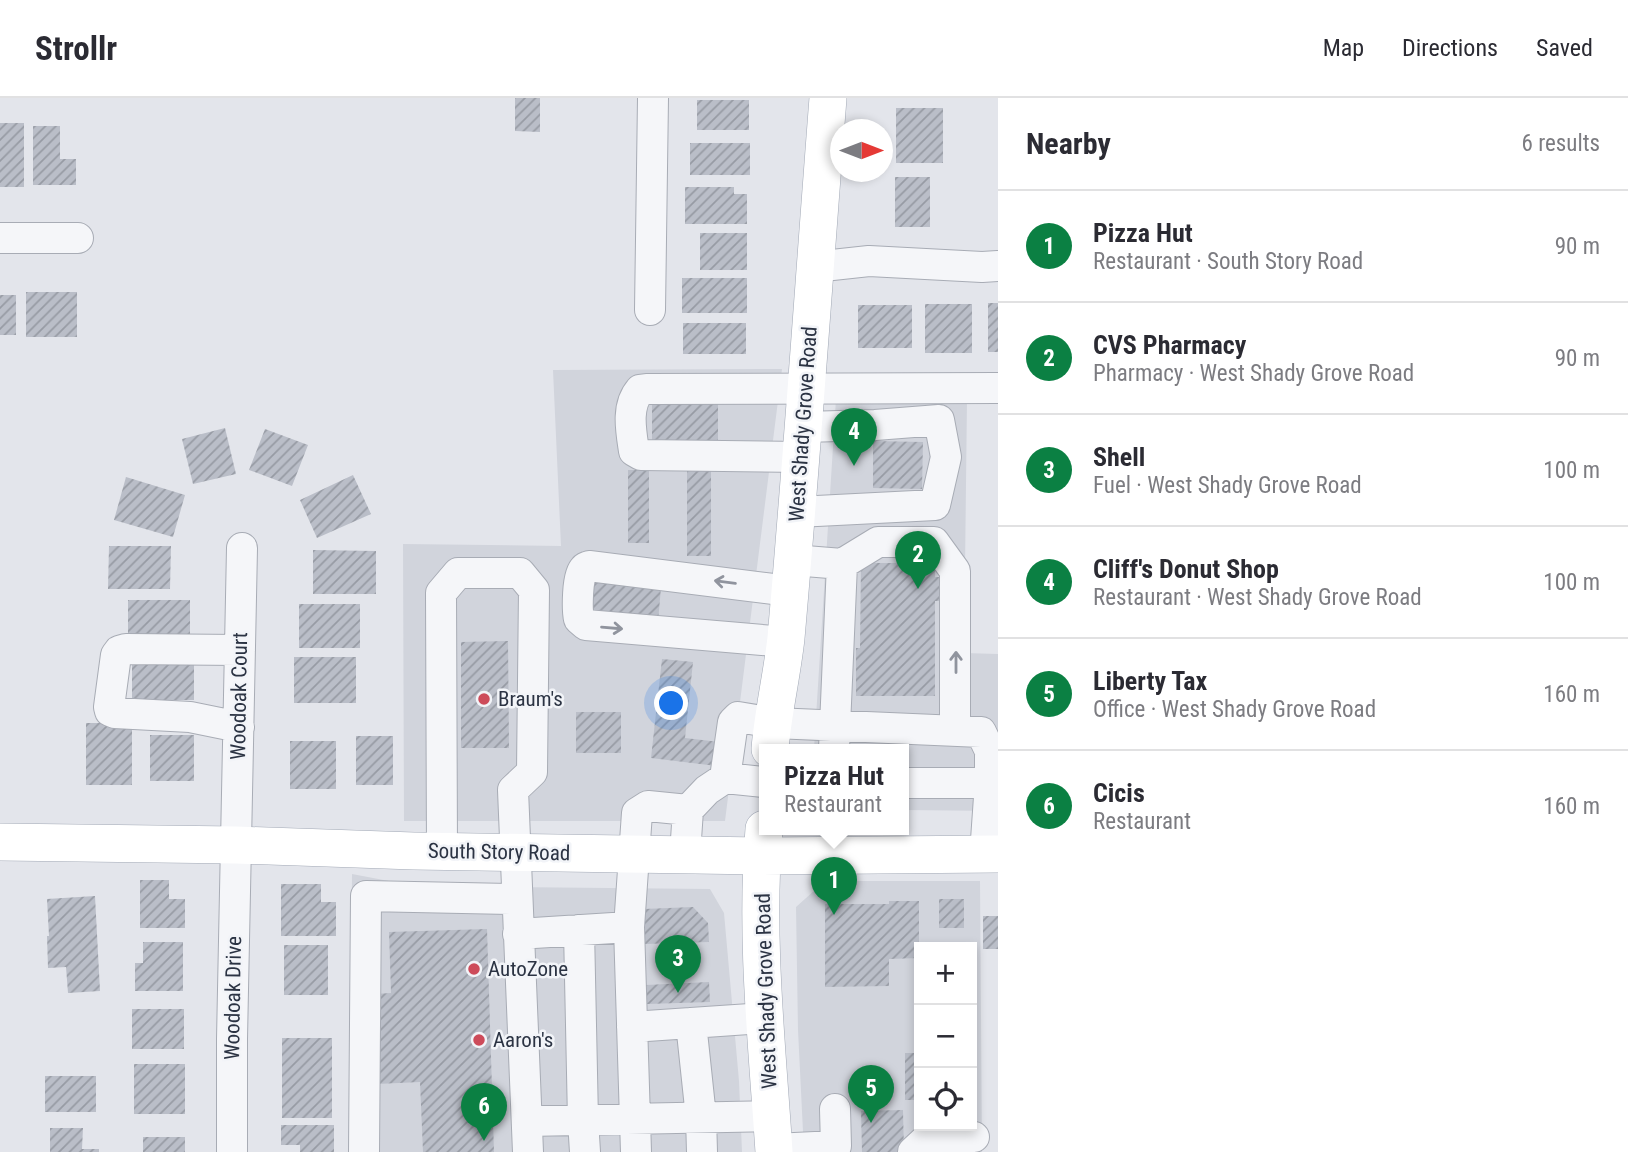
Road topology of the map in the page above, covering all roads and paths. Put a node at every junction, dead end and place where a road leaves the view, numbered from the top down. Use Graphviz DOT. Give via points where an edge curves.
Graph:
graph roads {
  1 [pos="653,98"];
  2 [pos="828,98"];
  3 [pos="0,238"];
  4 [pos="78,238"];
  5 [pos="998,266"];
  6 [pos="814,267"];
  7 [pos="650,310"];
  8 [pos="807,388"];
  9 [pos="998,388"];
  10 [pos="803,442"];
  11 [pos="797,512"];
  12 [pos="243,548"];
  13 [pos="842,564"];
  14 [pos="791,575"];
  15 [pos="786,642"];
  16 [pos="240,650"];
  17 [pos="239,727"];
  18 [pos="955,730"];
  19 [pos="772,736"];
  20 [pos="835,737"];
  21 [pos="725,778"];
  22 [pos="759,781"];
  23 [pos="909,783"];
  24 [pos="990,783"];
  25 [pos="688,810"];
  26 [pos="0,842"];
  27 [pos="763,842"];
  28 [pos="236,845"];
  29 [pos="368,849"];
  30 [pos="442,851"];
  31 [pos="514,852"];
  32 [pos="634,853"];
  33 [pos="991,854"];
  34 [pos="685,855"];
  35 [pos="366,896"];
  36 [pos="516,899"];
  37 [pos="629,928"];
  38 [pos="579,930"];
  39 [pos="518,934"];
  40 [pos="765,1018"];
  41 [pos="691,1023"];
  42 [pos="632,1027"];
  43 [pos="835,1109"];
  44 [pos="701,1118"];
  45 [pos="635,1119"];
  46 [pos="583,1120"];
  47 [pos="527,1121"];
  48 [pos="974,1137"];
  49 [pos="773,1139"];
  50 [pos="839,1149"];
  51 [pos="232,1152"];
  52 [pos="364,1152"];
  53 [pos="528,1152"];
  54 [pos="585,1152"];
  55 [pos="636,1152"];
  56 [pos="702,1152"];
  57 [pos="914,1152"];
  1 -- 7 [label="street"];
  2 -- 6 [label="main road, West Shady Grove Road"];
  3 -- 4 [label="street"];
  5 -- 6 [label="street" via="869,261"];
  6 -- 8 [label="main road, West Shady Grove Road"];
  8 -- 9 [label="street"];
  8 -- 10 [label="main road, West Shady Grove Road"];
  8 -- 10 [label="street" via="640,390 631,413 634,451 641,455"];
  10 -- 11 [label="main road, West Shady Grove Road"];
  10 -- 11 [label="street" via="875,425 939,420 946,457 935,505"];
  11 -- 14 [label="main road, West Shady Grove Road"];
  12 -- 16 [label="street, Woodoak Court"];
  13 -- 14 [label="street"];
  18 -- 13 [label="street, one-way" via="955,571 934,542 877,542"];
  13 -- 20 [label="street"];
  14 -- 15 [label="main road, West Shady Grove Road"];
  14 -- 15 [label="street, one-way" via="589,566 581,573 577,611 586,625"];
  15 -- 19 [label="main road, West Shady Grove Road"];
  16 -- 17 [label="street, Woodoak Court"];
  16 -- 17 [label="street" via="119,651 109,707 115,713 190,717"];
  17 -- 28 [label="street, Woodoak Court"];
  18 -- 20 [label="street"];
  18 -- 24 [label="street" via="981,732 990,751"];
  19 -- 20 [label="street"];
  19 -- 21 [label="street" via="738,717 733,722"];
  21 -- 22 [label="street"];
  21 -- 25 [label="street"];
  23 -- 24 [label="street"];
  24 -- 33 [label="street"];
  25 -- 32 [label="street" via="648,806 637,813"];
  25 -- 34 [label="street"];
  26 -- 28 [label="main road, South Story Road"];
  27 -- 33 [label="main road, South Story Road"];
  27 -- 34 [label="main road, South Story Road"];
  27 -- 40 [label="main road, West Shady Grove Road"];
  28 -- 29 [label="main road, South Story Road"];
  28 -- 51 [label="street, Woodoak Drive"];
  29 -- 30 [label="main road, South Story Road"];
  29 -- 35 [label="street"];
  30 -- 31 [label="main road, South Story Road"];
  30 -- 31 [label="street" via="441,593 458,573 520,573 534,590 532,772 513,790"];
  31 -- 32 [label="main road, South Story Road"];
  31 -- 36 [label="street"];
  32 -- 34 [label="main road, South Story Road"];
  32 -- 37 [label="street"];
  35 -- 36 [label="street"];
  35 -- 52 [label="street"];
  36 -- 39 [label="street"];
  37 -- 38 [label="street"];
  37 -- 42 [label="street"];
  38 -- 39 [label="street"];
  38 -- 46 [label="street"];
  39 -- 47 [label="street"];
  40 -- 41 [label="street"];
  40 -- 49 [label="main road, West Shady Grove Road"];
  41 -- 42 [label="street"];
  41 -- 44 [label="street"];
  42 -- 45 [label="street"];
  43 -- 50 [label="street"];
  44 -- 45 [label="street"];
  44 -- 49 [label="street"];
  44 -- 56 [label="street"];
  45 -- 46 [label="street"];
  45 -- 55 [label="street"];
  46 -- 47 [label="street"];
  46 -- 54 [label="street"];
  47 -- 53 [label="street"];
  48 -- 57 [label="street" via="928,1138"];
  49 -- 50 [label="street"];
}
